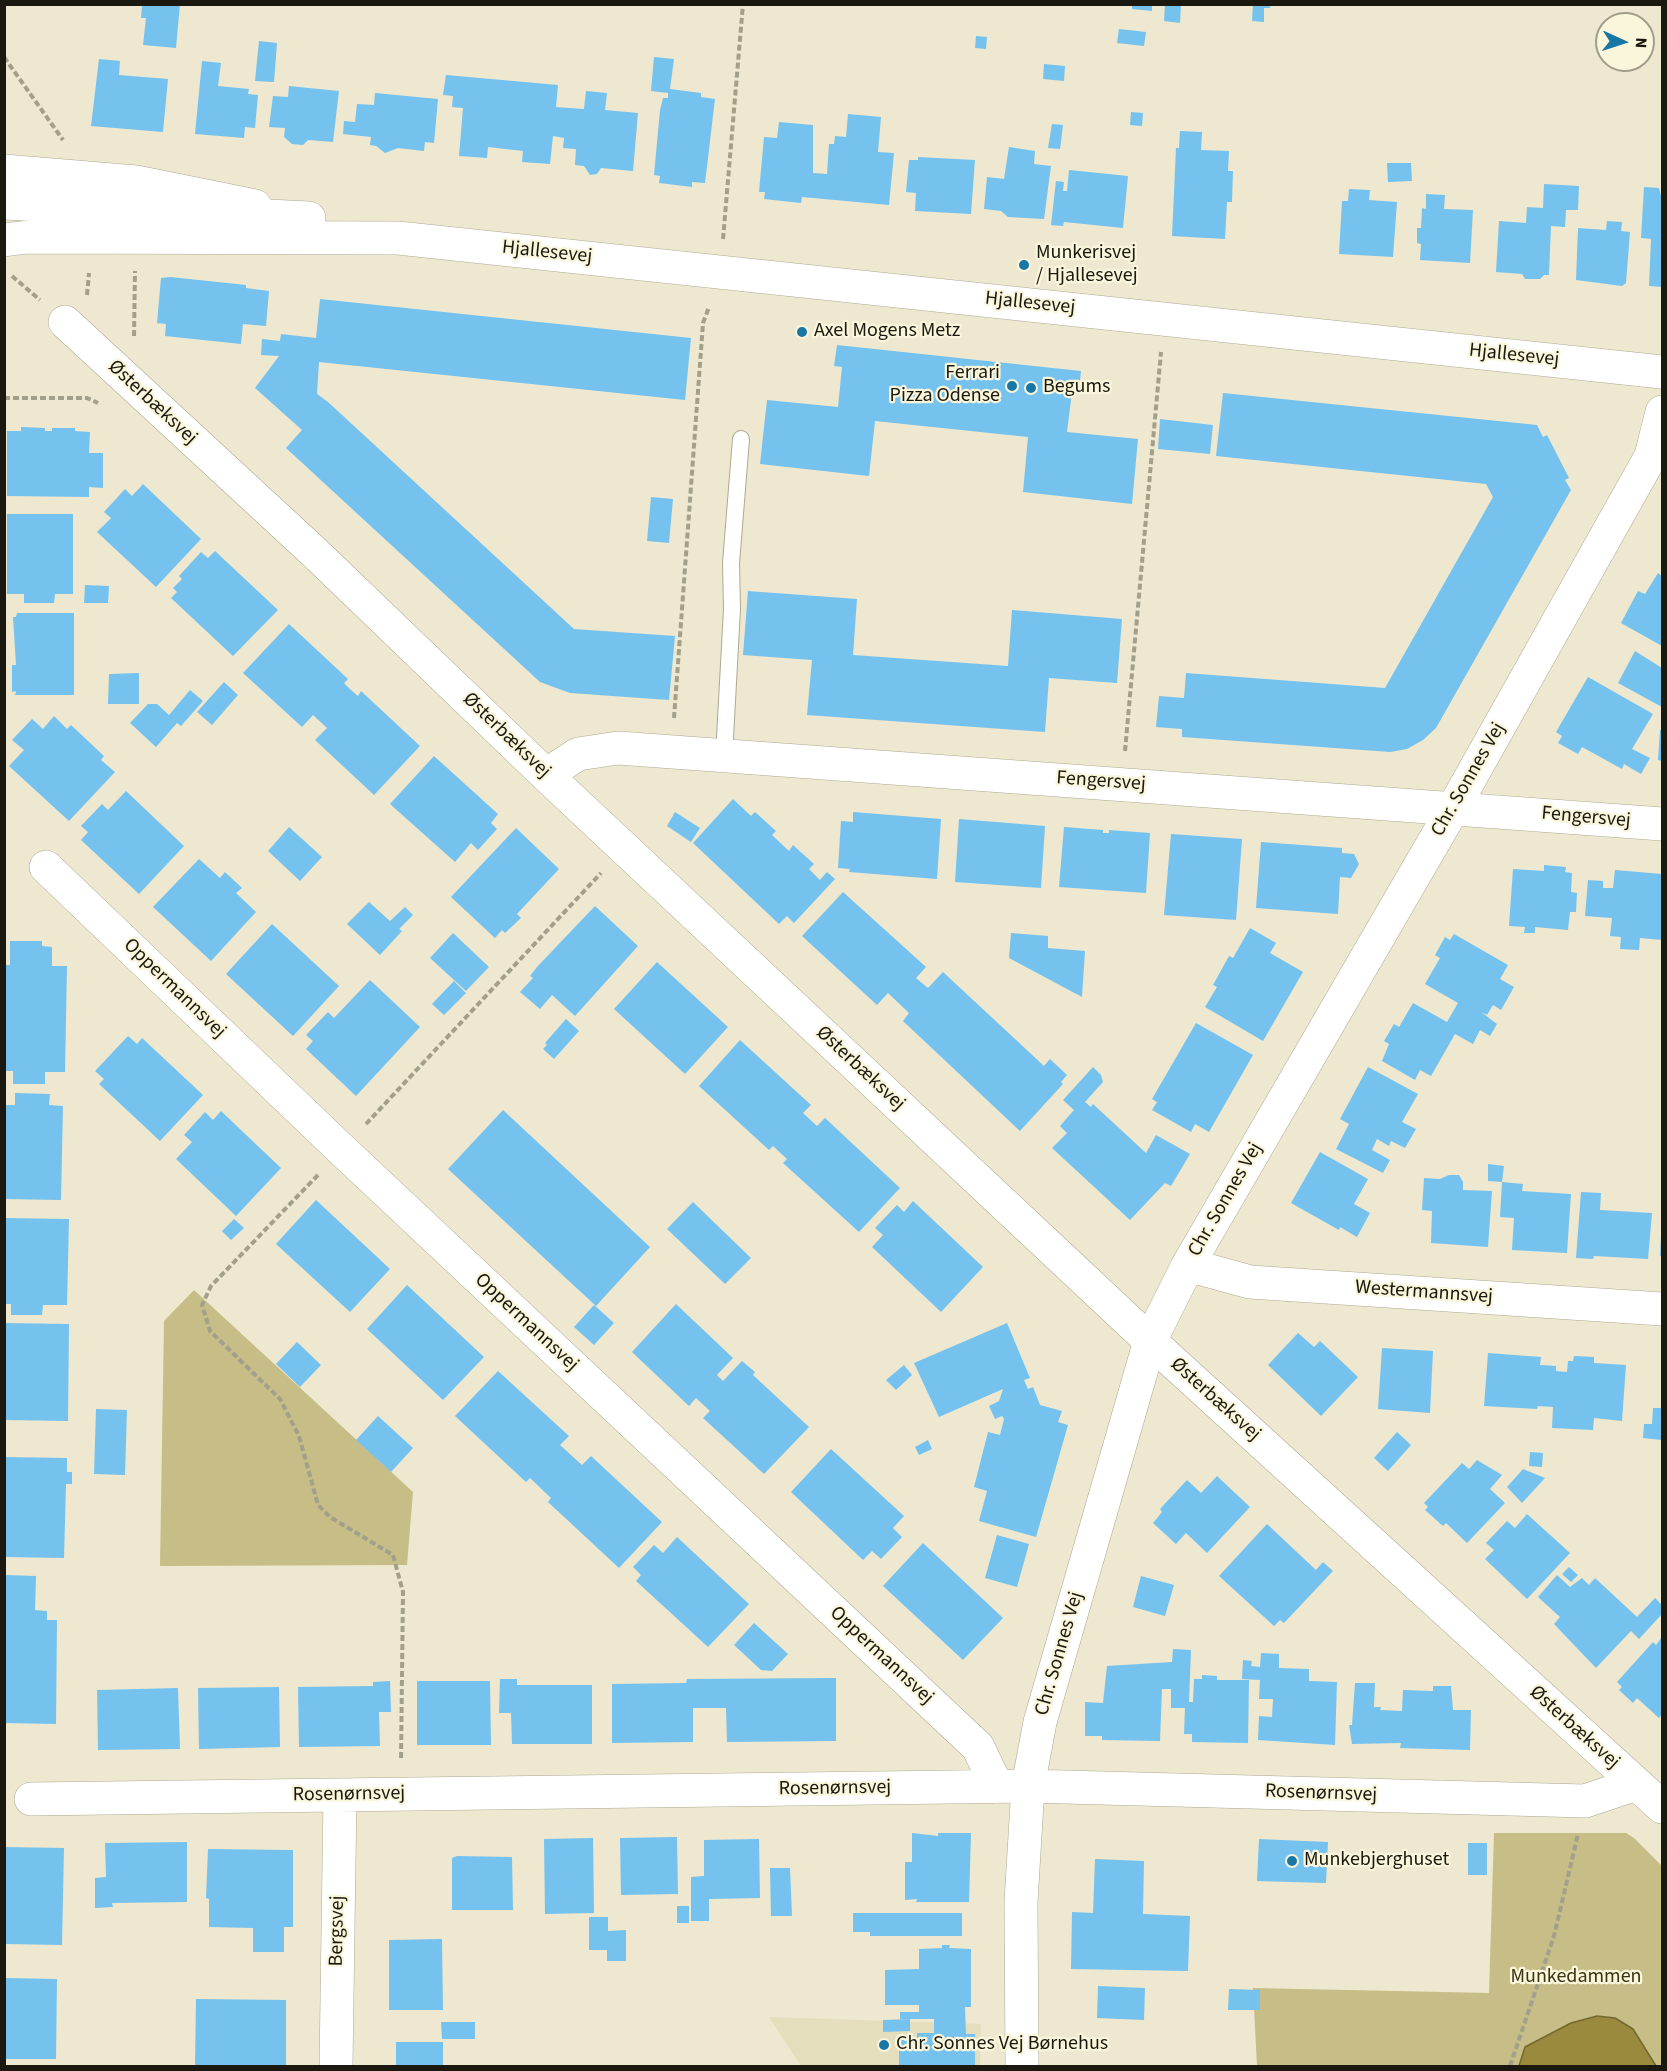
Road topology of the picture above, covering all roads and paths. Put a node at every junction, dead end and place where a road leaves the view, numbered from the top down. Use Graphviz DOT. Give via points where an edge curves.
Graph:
graph roads {
  1 [pos="743,4"];
  2 [pos="4,57"];
  3 [pos="4,171"];
  4 [pos="89,178"];
  5 [pos="4,203"];
  6 [pos="309,218"];
  7 [pos="91,237"];
  8 [pos="136,238"];
  9 [pos="398,238"];
  10 [pos="4,240"];
  11 [pos="4,269"];
  12 [pos="721,271"];
  13 [pos="1164,319"];
  14 [pos="65,322"];
  15 [pos="136,345"];
  16 [pos="1662,372"];
  17 [pos="132,384"];
  18 [pos="4,398"];
  19 [pos="1662,412"];
  20 [pos="741,439"];
  21 [pos="672,752"];
  22 [pos="724,756"];
  23 [pos="546,775"];
  24 [pos="1122,783"];
  25 [pos="1454,807"];
  26 [pos="1662,824"];
  27 [pos="624,848"];
  28 [pos="45,867"];
  29 [pos="342,1150"];
  30 [pos="1188,1265"];
  31 [pos="1662,1309"];
  32 [pos="1150,1341"];
  33 [pos="1636,1784"];
  34 [pos="1012,1787"];
  35 [pos="401,1794"];
  36 [pos="340,1796"];
  37 [pos="32,1799"];
  38 [pos="1585,1801"];
  39 [pos="1662,1807"];
  40 [pos="336,2067"];
  41 [pos="1022,2067"];
  42 [pos="1510,2067"];
  1 -- 12 [label="path"];
  2 -- 4 [label="path"];
  3 -- 4 [label="street, Hjallesevej"];
  4 -- 6 [label="street, Hjallesevej" via="136,182"];
  5 -- 6 [label="street"];
  6 -- 9 [label="street, Hjallesevej"];
  7 -- 8 [label="street, Hjallesevej"];
  7 -- 10 [label="street, Hjallesevej"];
  7 -- 14 [label="path" via="88,293"];
  8 -- 9 [label="street, Hjallesevej"];
  8 -- 15 [label="path"];
  9 -- 12 [label="street, Hjallesevej"];
  11 -- 14 [label="path"];
  12 -- 13 [label="street, Hjallesevej"];
  12 -- 21 [label="path" via="703,323"];
  13 -- 16 [label="street, Hjallesevej"];
  13 -- 24 [label="path"];
  14 -- 17 [label="street, Østerbæksvej"];
  17 -- 18 [label="path" via="108,411 87,398"];
  17 -- 23 [label="street, Østerbæksvej"];
  19 -- 25 [label="street, Chr. Sonnes Vej" via="1651,456"];
  20 -- 22 [label="lane" via="731,563"];
  21 -- 22 [label="street, Fengersvej"];
  21 -- 23 [label="street, Fengersvej" via="618,748 578,753"];
  22 -- 24 [label="street, Fengersvej"];
  23 -- 27 [label="street, Østerbæksvej"];
  24 -- 25 [label="street, Fengersvej"];
  25 -- 26 [label="street, Fengersvej"];
  25 -- 30 [label="street, Chr. Sonnes Vej"];
  27 -- 29 [label="path"];
  27 -- 32 [label="street, Østerbæksvej"];
  28 -- 29 [label="street, Oppermannsvej"];
  29 -- 34 [label="street, Oppermannsvej" via="978,1748"];
  29 -- 35 [label="path" via="211,1286 202,1305 210,1330 280,1399 299,1436 318,1505 330,1517 393,1555 403,1593"];
  30 -- 31 [label="street, Westermannsvej" via="1250,1282"];
  30 -- 32 [label="street, Chr. Sonnes Vej"];
  32 -- 33 [label="street, Østerbæksvej"];
  32 -- 34 [label="street, Chr. Sonnes Vej" via="1040,1722"];
  33 -- 38 [label="street, Rosenørnsvej"];
  33 -- 39 [label="street, Østerbæksvej"];
  34 -- 35 [label="street, Rosenørnsvej"];
  34 -- 38 [label="street, Rosenørnsvej"];
  34 -- 41 [label="street, Chr. Sonnes Vej" via="1022,1902"];
  35 -- 36 [label="street, Rosenørnsvej"];
  36 -- 37 [label="street, Rosenørnsvej"];
  36 -- 40 [label="street, Bergsvej"];
  38 -- 42 [label="path" via="1554,1936"];
}
